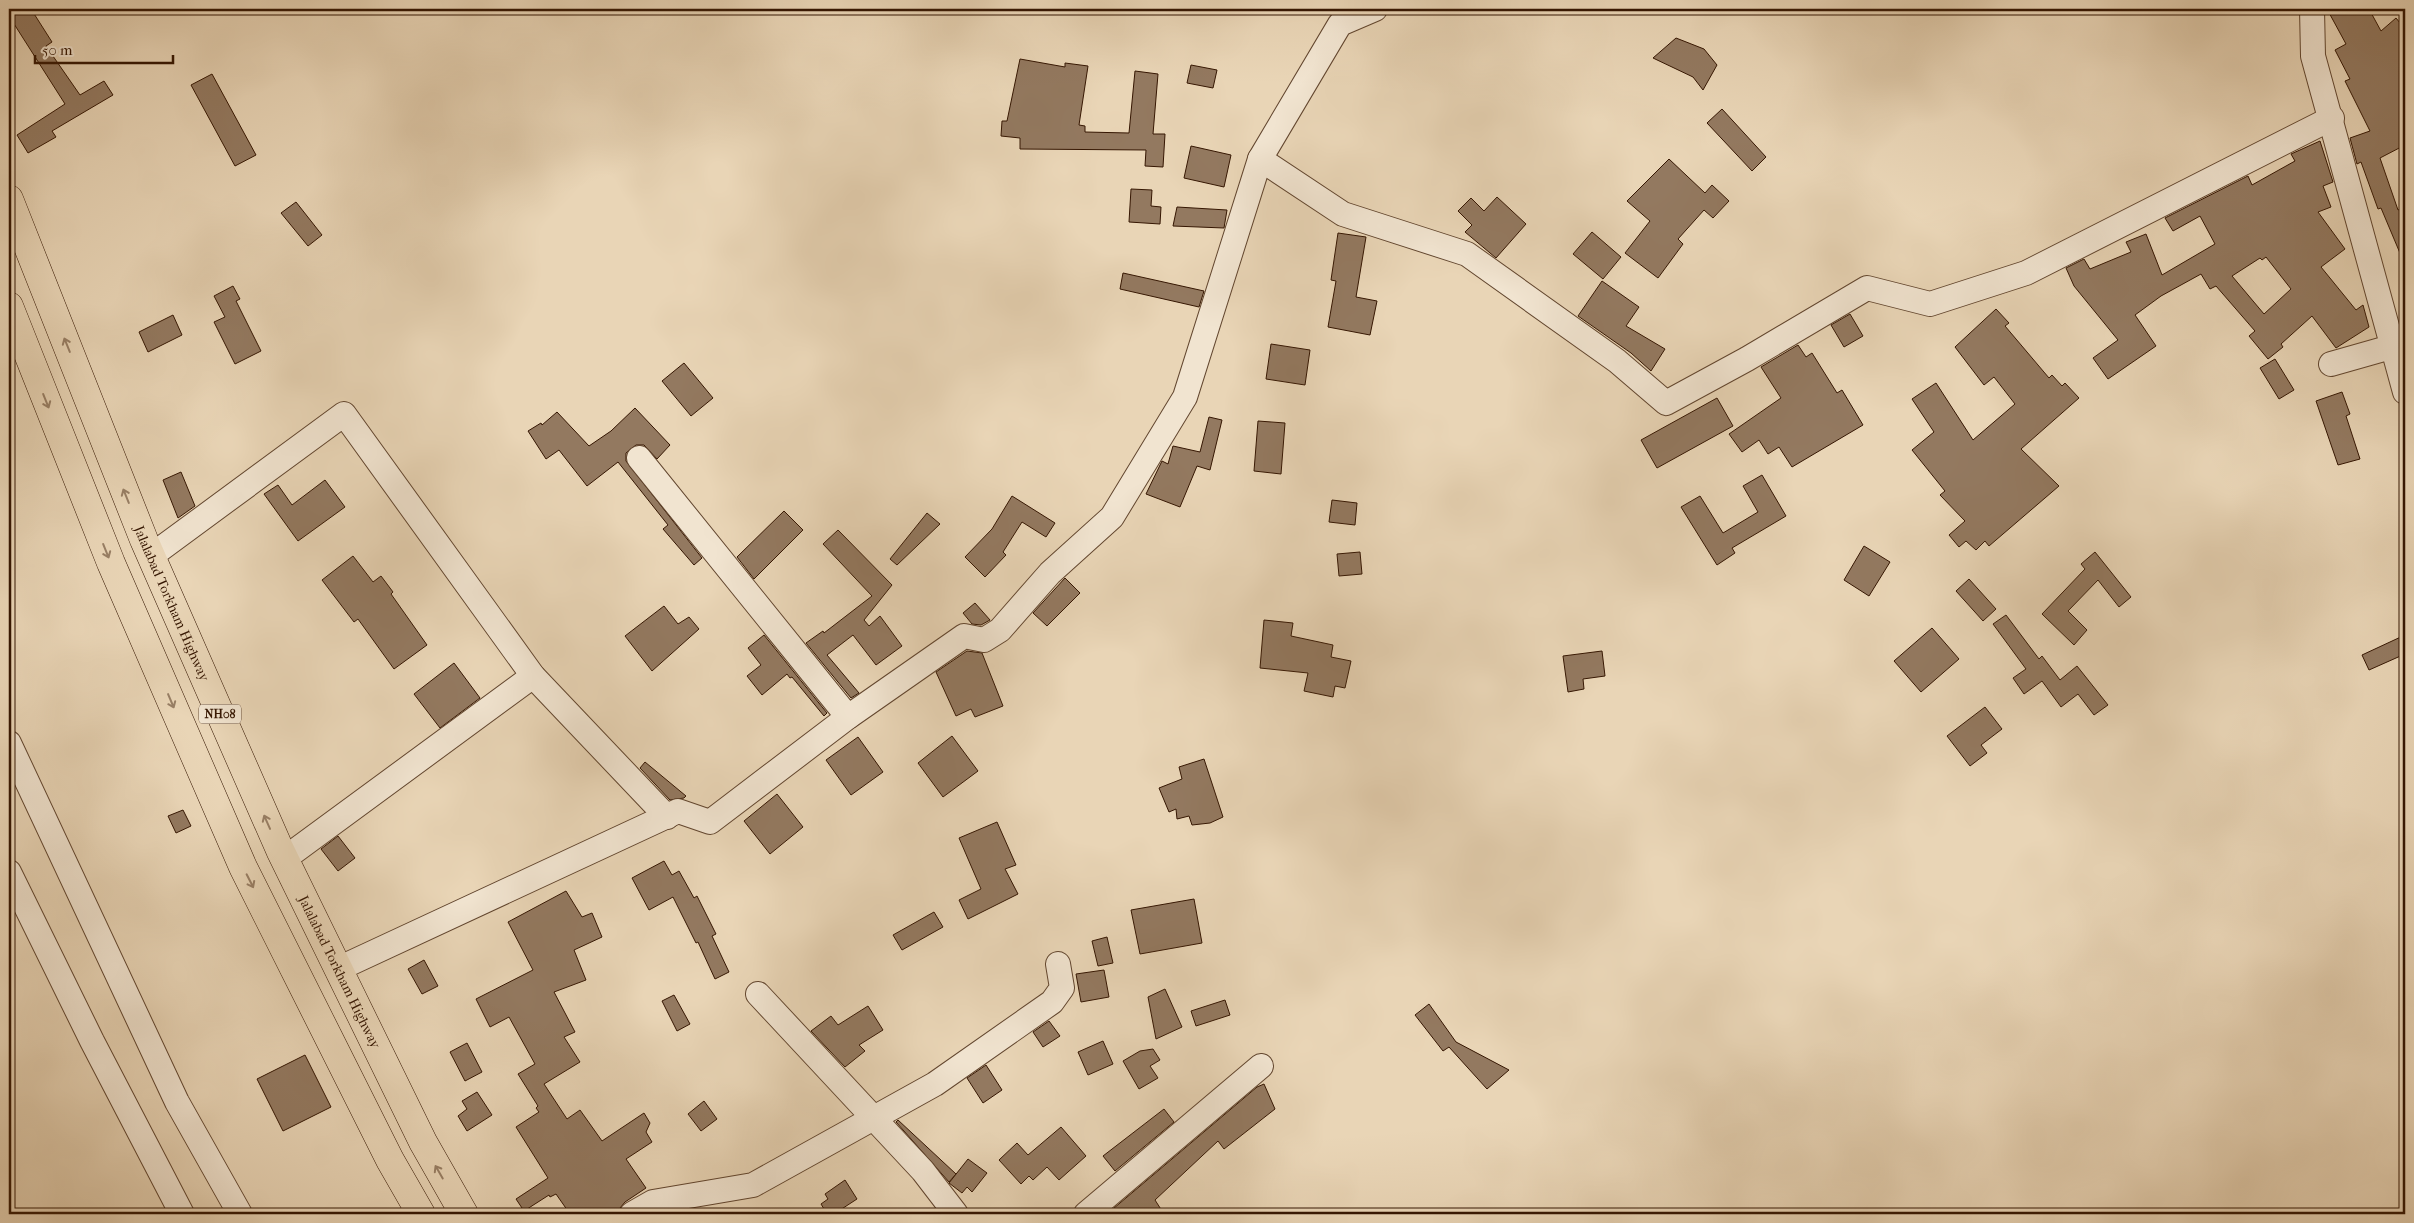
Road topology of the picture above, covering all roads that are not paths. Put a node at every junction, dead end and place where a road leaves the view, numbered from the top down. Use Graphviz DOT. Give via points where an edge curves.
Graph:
graph roads {
  1 [pos="1375,9"];
  2 [pos="2312,9"];
  3 [pos="2332,118"];
  4 [pos="1260,159"];
  5 [pos="9,198"];
  6 [pos="9,306"];
  7 [pos="2399,345"];
  8 [pos="2331,364"];
  9 [pos="2405,392"];
  10 [pos="640,458"];
  11 [pos="151,556"];
  12 [pos="533,676"];
  13 [pos="848,717"];
  14 [pos="9,743"];
  15 [pos="667,816"];
  16 [pos="284,859"];
  17 [pos="9,872"];
  18 [pos="1058,964"];
  19 [pos="338,969"];
  20 [pos="758,994"];
  21 [pos="1261,1066"];
  22 [pos="874,1119"];
  23 [pos="182,1214"];
  24 [pos="240,1214"];
  25 [pos="421,1214"];
  26 [pos="464,1214"];
  27 [pos="632,1214"];
  28 [pos="956,1214"];
  29 [pos="1086,1214"];
  1 -- 4 [label="street" via="1340,24"];
  2 -- 3 [label="street" via="2313,56"];
  3 -- 4 [label="street" via="2026,273 1930,304 1867,288 1748,359 1666,403 1617,361 1467,254 1343,214"];
  3 -- 7 [label="street"];
  4 -- 13 [label="street" via="1185,397 1112,517 1050,572 1000,630 984,640 964,636"];
  11 -- 5 [label="highway, Jalalabad Torkham Highway / NH08, one-way"];
  6 -- 25 [label="highway, NH08, one-way" via="111,563 243,867 390,1160"];
  7 -- 8 [label="street"];
  7 -- 9 [label="street"];
  10 -- 13 [label="street"];
  11 -- 12 [label="street" via="344,414"];
  16 -- 11 [label="highway, Jalalabad Torkham Highway / NH08, one-way"];
  12 -- 15 [label="street"];
  12 -- 16 [label="street"];
  13 -- 15 [label="street" via="710,822 678,811"];
  14 -- 24 [label="street" via="176,1102"];
  15 -- 19 [label="street"];
  16 -- 19 [label="highway, Jalalabad Torkham Highway / NH08"];
  17 -- 23 [label="street"];
  18 -- 22 [label="street" via="1062,988 1052,1002 935,1084"];
  26 -- 19 [label="highway, Jalalabad Torkham Highway / NH08, one-way" via="423,1142"];
  20 -- 22 [label="street"];
  21 -- 29 [label="street"];
  22 -- 27 [label="street" via="753,1185 653,1202"];
  22 -- 28 [label="street" via="923,1171"];
}
